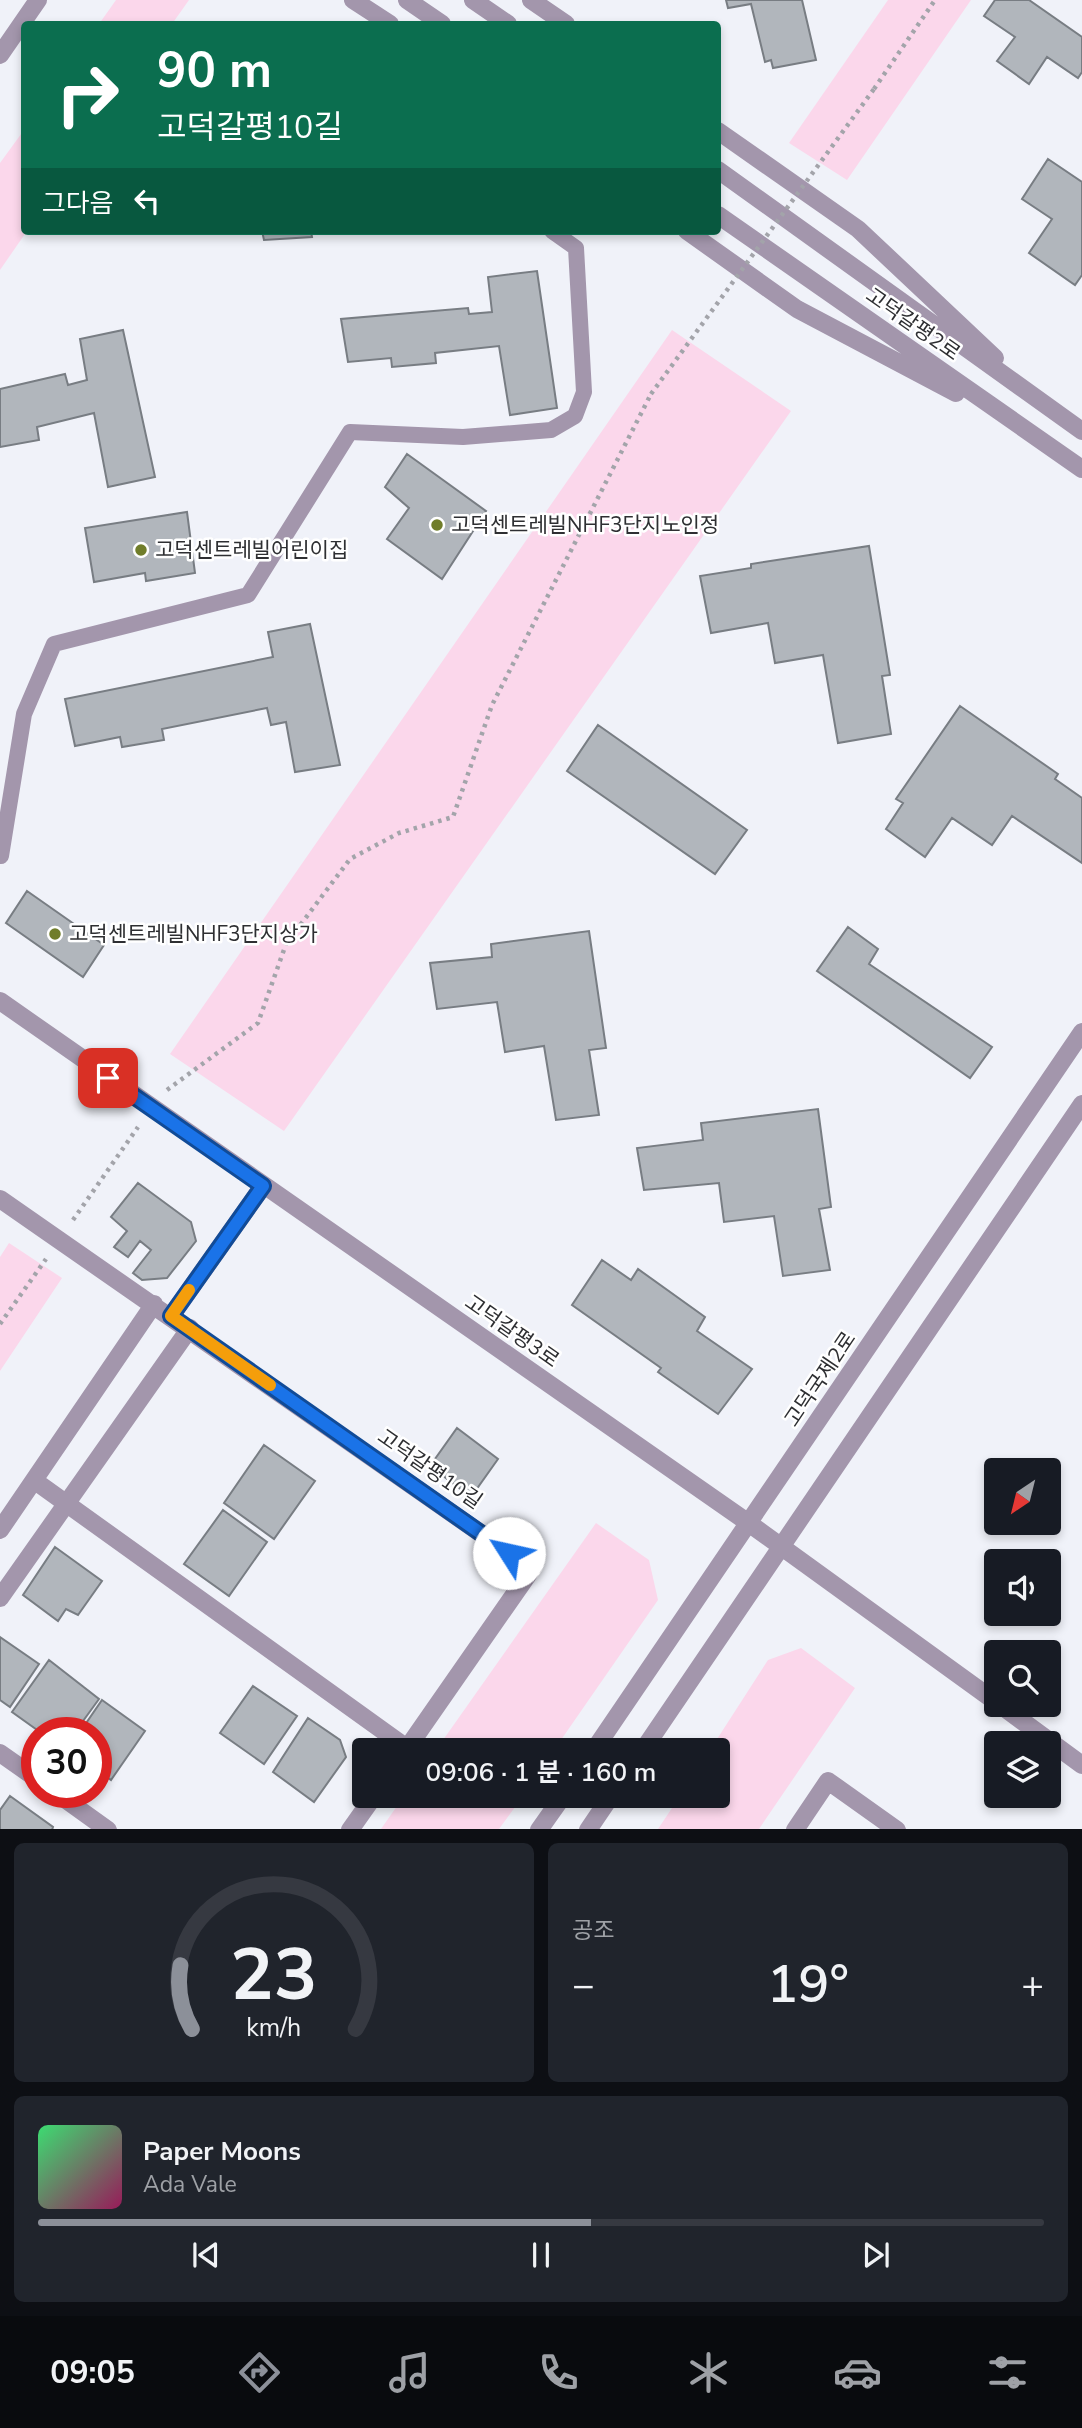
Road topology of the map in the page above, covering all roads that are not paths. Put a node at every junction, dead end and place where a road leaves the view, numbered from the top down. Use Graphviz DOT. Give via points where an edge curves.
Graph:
graph roads {
  1 [pos="38,0"];
  2 [pos="354,0"];
  3 [pos="407,0"];
  4 [pos="473,0"];
  5 [pos="531,0"];
  6 [pos="23,21"];
  7 [pos="386,21"];
  8 [pos="438,21"];
  9 [pos="504,21"];
  10 [pos="562,21"];
  11 [pos="21,25"];
  12 [pos="0,55"];
  13 [pos="721,133"];
  14 [pos="722,173"];
  15 [pos="721,217"];
  16 [pos="558,235"];
  17 [pos="693,235"];
  18 [pos="1049,408"];
  19 [pos="1024,429"];
  20 [pos="1082,431"];
  21 [pos="1082,470"];
  22 [pos="2,856"];
  23 [pos="0,1001"];
  24 [pos="1082,1032"];
  25 [pos="1082,1104"];
  26 [pos="263,1186"];
  27 [pos="0,1199"];
  28 [pos="154,1304"];
  29 [pos="171,1316"];
  30 [pos="190,1328"];
  31 [pos="35,1480"];
  32 [pos="65,1502"];
  33 [pos="750,1524"];
  34 [pos="0,1530"];
  35 [pos="782,1547"];
  36 [pos="0,1598"];
  37 [pos="984,1694"];
  38 [pos="1016,1717"];
  39 [pos="391,1738"];
  40 [pos="414,1738"];
  41 [pos="602,1738"];
  42 [pos="651,1738"];
  43 [pos="0,1753"];
  44 [pos="1082,1765"];
  45 [pos="21,1768"];
  46 [pos="78,1808"];
  47 [pos="365,1808"];
  48 [pos="554,1808"];
  49 [pos="603,1808"];
  50 [pos="108,1829"];
  51 [pos="350,1829"];
  52 [pos="539,1829"];
  53 [pos="588,1829"];
  54 [pos="795,1829"];
  55 [pos="897,1829"];
  1 -- 6 [label="street"];
  2 -- 7 [label="street"];
  3 -- 8 [label="street"];
  4 -- 9 [label="street"];
  5 -- 10 [label="street"];
  11 -- 12 [label="street"];
  13 -- 18 [label="street" via="858,229"];
  14 -- 18 [label="street, 고덕갈평2로"];
  15 -- 19 [label="street, 고덕갈평2로"];
  16 -- 22 [label="lane" via="576,248 584,392 575,416 551,430 463,437 350,432 248,595 54,644 24,714"];
  17 -- 19 [label="street" via="797,309"];
  18 -- 20 [label="street, 고덕갈평2로"];
  19 -- 21 [label="street, 고덕갈평2로"];
  23 -- 26 [label="street, 고덕갈평3로"];
  24 -- 33 [label="street, 고덕국제2로"];
  25 -- 35 [label="street"];
  26 -- 29 [label="street"];
  26 -- 33 [label="street, 고덕갈평3로"];
  27 -- 28 [label="street, 고덕갈평10길"];
  28 -- 29 [label="street, 고덕갈평10길"];
  28 -- 31 [label="street"];
  29 -- 30 [label="street, 고덕갈평10길"];
  30 -- 32 [label="street"];
  30 -- 40 [label="street, 고덕갈평10길" via="532,1569"];
  31 -- 32 [label="street"];
  31 -- 34 [label="street"];
  32 -- 36 [label="street"];
  32 -- 39 [label="street"];
  33 -- 35 [label="street, 고덕갈평3로"];
  33 -- 41 [label="street, 고덕국제2로"];
  35 -- 37 [label="street, 고덕갈평3로"];
  35 -- 42 [label="street"];
  38 -- 44 [label="street, 고덕갈평3로"];
  43 -- 45 [label="street"];
  46 -- 50 [label="street"];
  47 -- 51 [label="street"];
  48 -- 52 [label="street"];
  49 -- 53 [label="street"];
  54 -- 55 [label="street" via="828,1781"];
}
